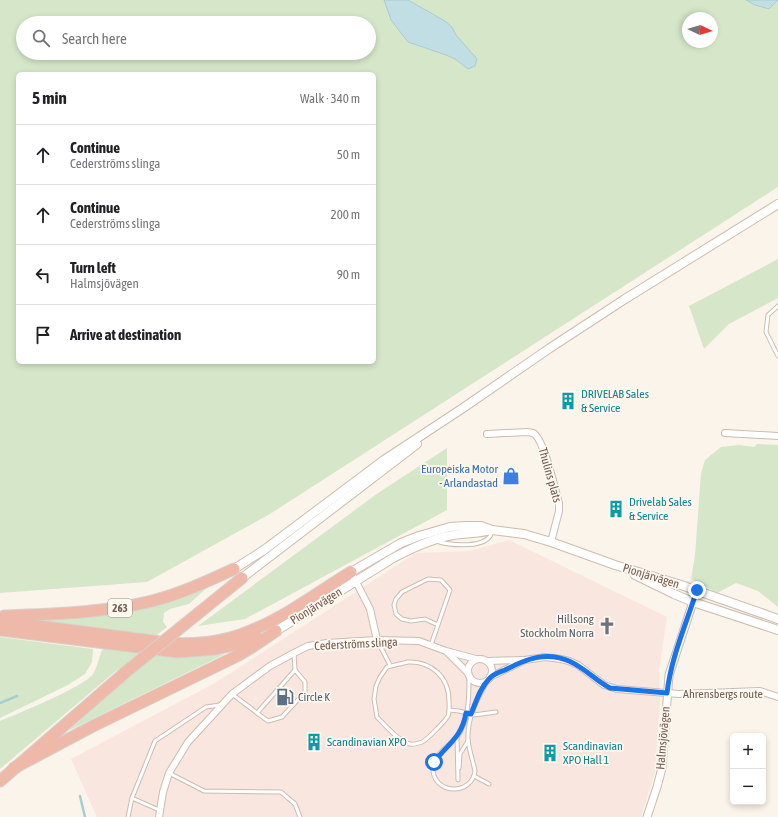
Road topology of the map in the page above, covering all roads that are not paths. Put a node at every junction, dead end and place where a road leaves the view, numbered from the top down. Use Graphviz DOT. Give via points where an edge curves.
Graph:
graph roads {
  1 [pos="778,204"];
  2 [pos="778,306"];
  3 [pos="778,356"];
  4 [pos="463,408"];
  5 [pos="725,433"];
  6 [pos="487,434"];
  7 [pos="778,436"];
  8 [pos="492,530"];
  9 [pos="551,542"];
  10 [pos="615,565"];
  11 [pos="234,569"];
  12 [pos="354,576"];
  13 [pos="242,578"];
  14 [pos="697,590"];
  15 [pos="693,602"];
  16 [pos="0,616"];
  17 [pos="778,619"];
  18 [pos="0,621"];
  19 [pos="438,625"];
  20 [pos="0,630"];
  21 [pos="778,630"];
  22 [pos="276,631"];
  23 [pos="377,640"];
  24 [pos="432,645"];
  25 [pos="446,651"];
  26 [pos="294,653"];
  27 [pos="476,659"];
  28 [pos="525,660"];
  29 [pos="487,661"];
  30 [pos="390,665"];
  31 [pos="295,670"];
  32 [pos="468,675"];
  33 [pos="489,679"];
  34 [pos="667,693"];
  35 [pos="232,694"];
  36 [pos="778,697"];
  37 [pos="222,705"];
  38 [pos="449,710"];
  39 [pos="496,712"];
  40 [pos="257,713"];
  41 [pos="466,713"];
  42 [pos="471,714"];
  43 [pos="457,737"];
  44 [pos="468,741"];
  45 [pos="14,768"];
  46 [pos="169,772"];
  47 [pos="474,776"];
  48 [pos="0,780"];
  49 [pos="490,784"];
  50 [pos="132,798"];
  51 [pos="159,810"];
  52 [pos="128,817"];
  53 [pos="159,817"];
  54 [pos="300,817"];
  55 [pos="648,817"];
  1 -- 4 [label="main road, 263" via="625,299"];
  2 -- 3 [label="lane" via="768,315 766,332"];
  4 -- 11 [label="main road, 263" via="384,460 264,550"];
  4 -- 13 [label="main road, 263"];
  5 -- 7 [label="street"];
  6 -- 9 [label="street, Thulins plats" via="533,433 544,447 559,503"];
  8 -- 9 [label="main road, Pionjärvägen" via="524,534"];
  8 -- 12 [label="main road, Pionjärvägen" via="432,540"];
  8 -- 12 [label="main road, Pionjärvägen" via="481,526 466,526 435,531 401,543"];
  9 -- 10 [label="main road, Pionjärvägen"];
  10 -- 14 [label="main road, Pionjärvägen"];
  10 -- 15 [label="main road, Pionjärvägen"];
  11 -- 16 [label="highway, 263" via="153,601 72,613"];
  12 -- 18 [label="highway" via="261,626 237,636 204,642 168,643"];
  12 -- 22 [label="main road, Pionjärvägen"];
  12 -- 23 [label="street, Pionjärvägen" via="370,609"];
  13 -- 45 [label="highway, 263, bridge" via="127,671"];
  14 -- 15 [label="street, Halmsjövägen"];
  14 -- 17 [label="main road, Pionjärvägen"];
  15 -- 21 [label="main road, Pionjärvägen"];
  15 -- 34 [label="street, Halmsjövägen" via="672,663"];
  19 -- 19 [label="lane" via="450,590 441,580 428,578 402,592 396,599 396,614 402,619 425,619"];
  19 -- 24 [label="lane"];
  20 -- 22 [label="highway" via="178,652 222,648"];
  22 -- 45 [label="highway" via="239,655 93,726"];
  23 -- 24 [label="street, Cederströms slinga" via="418,641"];
  23 -- 26 [label="street, Cederströms slinga" via="327,643 308,646"];
  23 -- 30 [label="lane"];
  24 -- 25 [label="street, Cederströms slinga"];
  25 -- 27 [label="street, Cederströms slinga"];
  25 -- 32 [label="street, Cederströms slinga"];
  26 -- 31 [label="lane"];
  26 -- 35 [label="street, Cederströms slinga" via="270,666"];
  27 -- 29 [label="street, Cederströms slinga"];
  27 -- 32 [label="street" via="470,664"];
  28 -- 29 [label="street, Cederströms slinga"];
  28 -- 33 [label="street, Cederströms slinga"];
  28 -- 34 [label="street, Cederströms slinga" via="545,657 561,659 578,665 610,688"];
  29 -- 33 [label="street" via="492,668"];
  30 -- 38 [label="lane" via="415,662 428,665 440,673 449,696"];
  30 -- 38 [label="lane" via="380,677 374,699 377,718 402,741 411,745 423,742 447,717"];
  31 -- 40 [label="lane"];
  31 -- 40 [label="lane" via="305,682 305,692 282,718 268,721"];
  32 -- 33 [label="street" via="478,683"];
  32 -- 41 [label="lane" via="469,696"];
  33 -- 42 [label="lane"];
  34 -- 36 [label="street, Ahrensbergs route" via="760,691"];
  34 -- 55 [label="street, Halmsjövägen" via="662,768"];
  35 -- 37 [label="street, Cederströms slinga"];
  35 -- 40 [label="lane"];
  37 -- 46 [label="street, Cederströms slinga" via="188,742"];
  37 -- 50 [label="lane" via="206,707 156,741"];
  38 -- 41 [label="lane"];
  39 -- 42 [label="lane"];
  41 -- 42 [label="lane"];
  41 -- 43 [label="lane"];
  42 -- 44 [label="lane"];
  43 -- 44 [label="lane" via="458,780 460,754"];
  43 -- 47 [label="lane" via="434,762 432,770 435,778 440,785 452,789 462,788 470,783"];
  44 -- 47 [label="lane"];
  45 -- 48 [label="highway, 263"];
  46 -- 51 [label="street, Cederströms slinga"];
  46 -- 54 [label="lane" via="204,791 281,792 295,804"];
  47 -- 49 [label="lane"];
  50 -- 51 [label="lane"];
  50 -- 52 [label="lane"];
  51 -- 53 [label="street, Cederströms slinga"];
}
